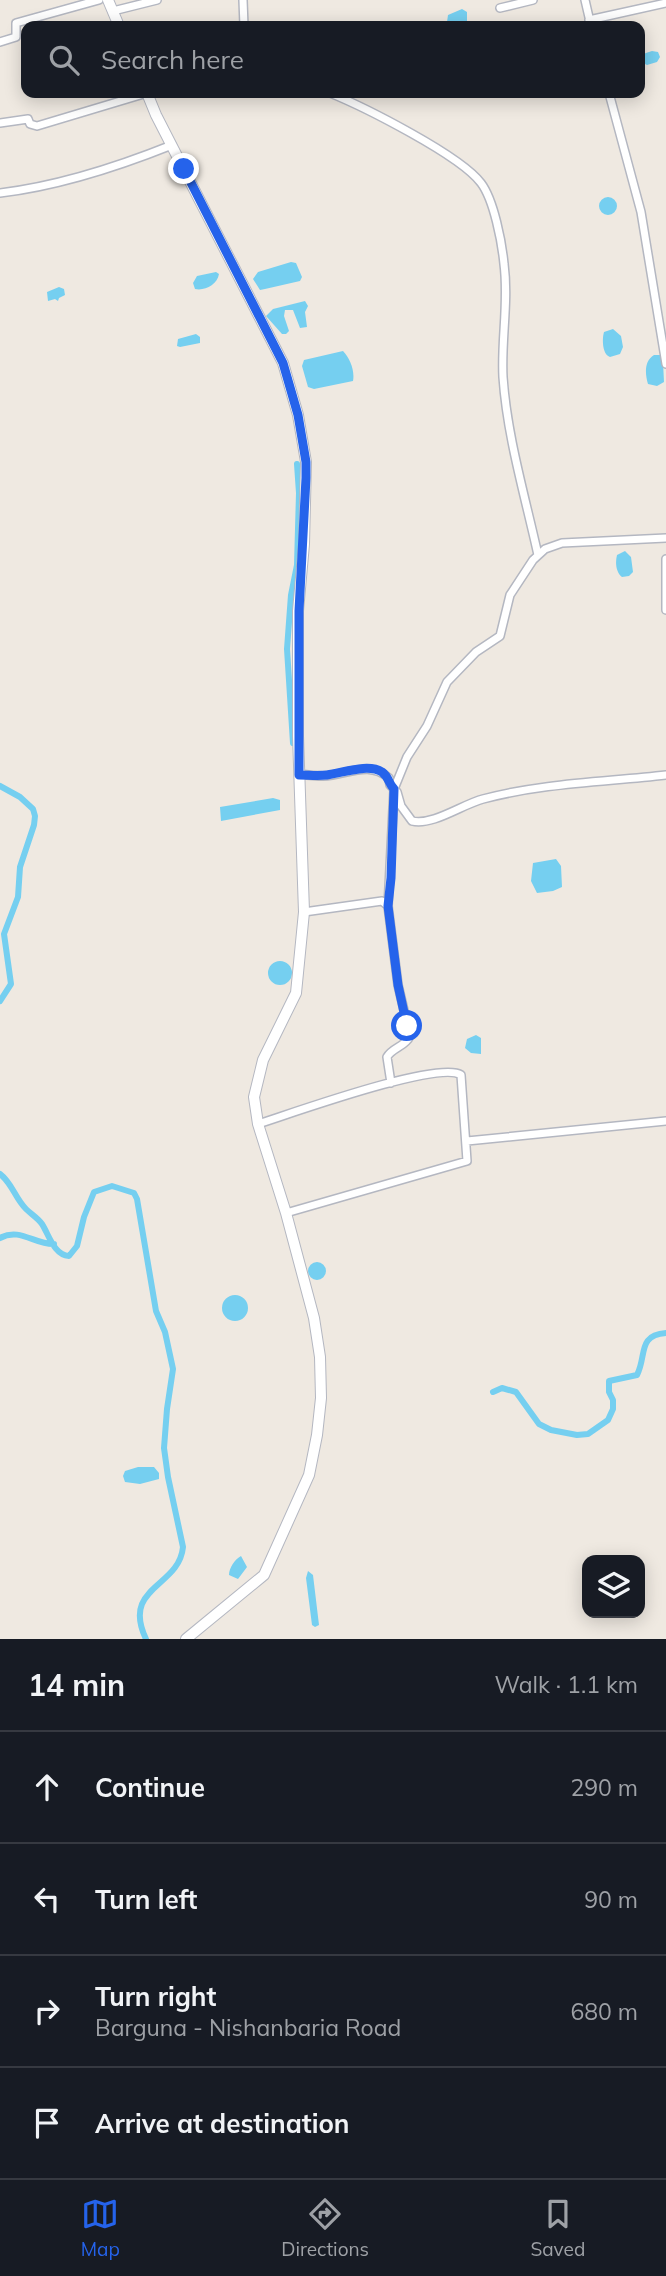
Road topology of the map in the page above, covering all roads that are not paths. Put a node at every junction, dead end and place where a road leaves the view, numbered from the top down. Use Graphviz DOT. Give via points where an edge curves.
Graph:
graph roads {
  1 [pos="99,0"];
  2 [pos="108,0"];
  3 [pos="157,0"];
  4 [pos="243,0"];
  5 [pos="533,0"];
  6 [pos="585,0"];
  7 [pos="666,3"];
  8 [pos="500,8"];
  9 [pos="113,11"];
  10 [pos="23,21"];
  11 [pos="117,21"];
  12 [pos="244,21"];
  13 [pos="590,21"];
  14 [pos="598,21"];
  15 [pos="21,22"];
  16 [pos="0,42"];
  17 [pos="130,98"];
  18 [pos="149,98"];
  19 [pos="342,98"];
  20 [pos="610,98"];
  21 [pos="0,123"];
  22 [pos="172,145"];
  23 [pos="0,193"];
  24 [pos="666,364"];
  25 [pos="666,538"];
  26 [pos="537,555"];
  27 [pos="666,559"];
  28 [pos="665,585"];
  29 [pos="666,610"];
  30 [pos="299,775"];
  31 [pos="666,775"];
  32 [pos="394,789"];
  33 [pos="388,906"];
  34 [pos="304,912"];
  35 [pos="391,1083"];
  36 [pos="666,1121"];
  37 [pos="258,1124"];
  38 [pos="467,1141"];
  39 [pos="286,1213"];
  40 [pos="186,1639"];
  1 -- 10 [label="street"];
  2 -- 9 [label="street"];
  3 -- 9 [label="street"];
  4 -- 12 [label="street"];
  5 -- 8 [label="street"];
  6 -- 13 [label="street"];
  7 -- 14 [label="street"];
  9 -- 11 [label="street"];
  15 -- 16 [label="street" via="16,23 16,37"];
  17 -- 21 [label="street" via="37,126 28,119"];
  18 -- 22 [label="street"];
  19 -- 26 [label="street" via="434,148 482,184 505,264 503,376"];
  20 -- 24 [label="street" via="641,212"];
  22 -- 23 [label="street" via="49,186"];
  22 -- 30 [label="street" via="283,363 298,415 306,462 299,611"];
  25 -- 26 [label="street" via="562,543"];
  26 -- 32 [label="street" via="510,594 500,636 476,652 447,682"];
  27 -- 28 [label="street"];
  28 -- 29 [label="street"];
  30 -- 32 [label="street" via="367,768 379,770"];
  30 -- 34 [label="street"];
  31 -- 32 [label="street" via="532,789 481,799 419,823 412,821"];
  32 -- 33 [label="street"];
  33 -- 34 [label="street" via="382,901"];
  33 -- 35 [label="street" via="410,1036 387,1057"];
  34 -- 37 [label="street" via="296,993 263,1060 254,1097"];
  35 -- 37 [label="street"];
  35 -- 38 [label="street" via="432,1073 458,1073"];
  36 -- 38 [label="street"];
  37 -- 39 [label="street"];
  38 -- 39 [label="street" via="467,1161 461,1164"];
  39 -- 40 [label="street" via="320,1357 321,1398 309,1475 264,1575"];
}
